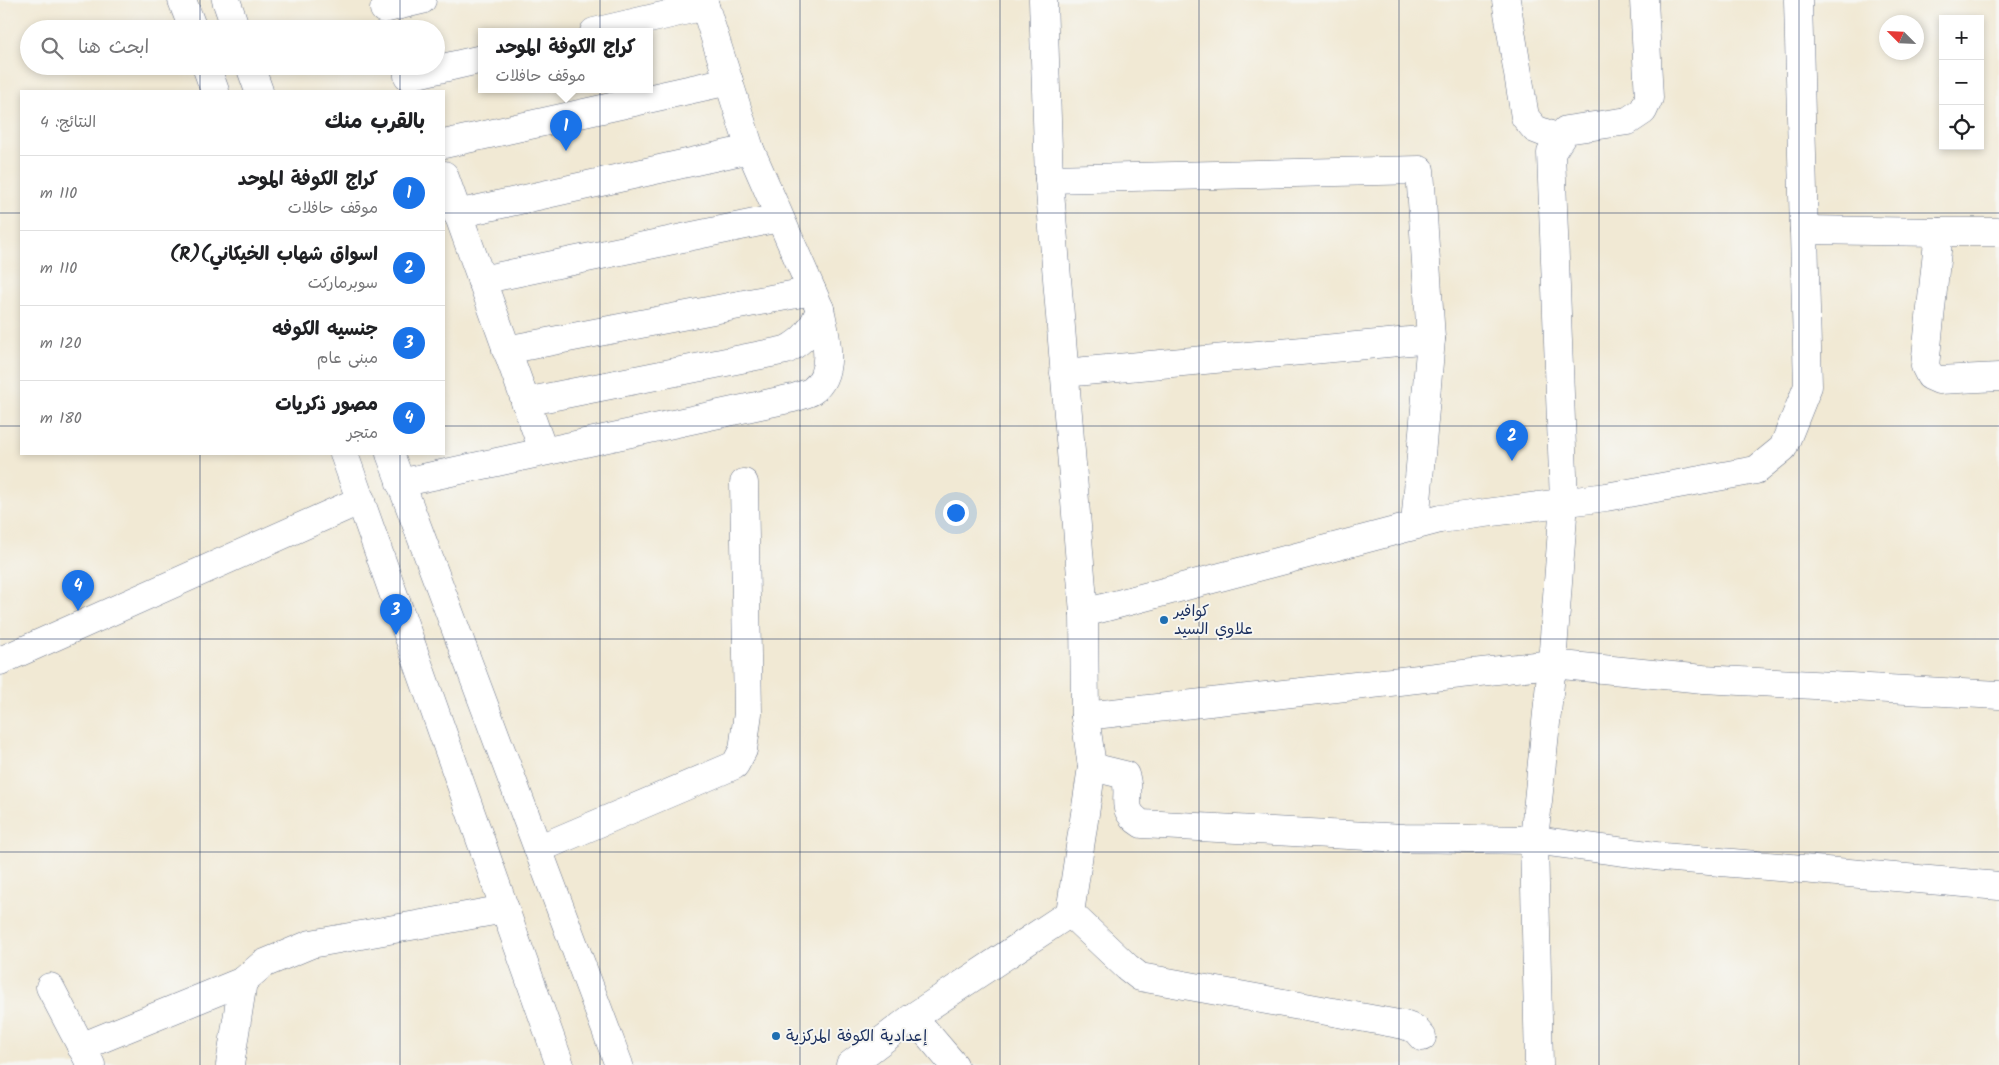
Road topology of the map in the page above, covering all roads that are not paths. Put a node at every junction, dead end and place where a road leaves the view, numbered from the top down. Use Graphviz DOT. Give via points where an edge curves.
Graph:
graph roads {
  1 [pos="182,0"];
  2 [pos="226,0"];
  3 [pos="422,0"];
  4 [pos="1043,0"];
  5 [pos="1506,0"];
  6 [pos="1644,0"];
  7 [pos="1798,0"];
  8 [pos="704,3"];
  9 [pos="385,13"];
  10 [pos="189,20"];
  11 [pos="233,20"];
  12 [pos="609,28"];
  13 [pos="478,60"];
  14 [pos="445,69"];
  15 [pos="209,75"];
  16 [pos="253,75"];
  17 [pos="729,82"];
  18 [pos="215,90"];
  19 [pos="259,90"];
  20 [pos="1558,138"];
  21 [pos="445,144"];
  22 [pos="750,149"];
  23 [pos="445,178"];
  24 [pos="1049,179"];
  25 [pos="458,214"];
  26 [pos="779,218"];
  27 [pos="1804,230"];
  28 [pos="1940,232"];
  29 [pos="1999,232"];
  30 [pos="481,280"];
  31 [pos="816,300"];
  32 [pos="1431,339"];
  33 [pos="506,350"];
  34 [pos="1064,373"];
  35 [pos="1999,377"];
  36 [pos="525,402"];
  37 [pos="543,450"];
  38 [pos="344,455"];
  39 [pos="390,455"];
  40 [pos="400,483"];
  41 [pos="744,483"];
  42 [pos="361,500"];
  43 [pos="1564,502"];
  44 [pos="1415,525"];
  45 [pos="1084,613"];
  46 [pos="0,661"];
  47 [pos="1552,664"];
  48 [pos="1999,695"];
  49 [pos="1085,716"];
  50 [pos="1092,767"];
  51 [pos="1534,840"];
  52 [pos="538,849"];
  53 [pos="1999,886"];
  54 [pos="504,909"];
  55 [pos="1070,913"];
  56 [pos="243,981"];
  57 [pos="50,988"];
  58 [pos="913,1017"];
  59 [pos="1422,1037"];
  60 [pos="86,1056"];
  61 [pos="230,1065"];
  62 [pos="560,1065"];
  63 [pos="619,1065"];
  64 [pos="850,1065"];
  65 [pos="954,1065"];
  66 [pos="1539,1065"];
  1 -- 10 [label="street"];
  2 -- 11 [label="street"];
  3 -- 9 [label="street"];
  4 -- 24 [label="street"];
  5 -- 20 [label="street" via="1525,117 1534,130"];
  6 -- 20 [label="street" via="1649,98 1643,111 1628,121 1566,130"];
  7 -- 27 [label="street"];
  8 -- 12 [label="street"];
  8 -- 17 [label="street"];
  13 -- 14 [label="street"];
  15 -- 18 [label="street"];
  16 -- 19 [label="street"];
  17 -- 21 [label="street"];
  17 -- 22 [label="street"];
  20 -- 43 [label="street" via="1551,153"];
  22 -- 25 [label="street"];
  22 -- 26 [label="street"];
  23 -- 25 [label="street"];
  24 -- 32 [label="street" via="1420,170"];
  24 -- 34 [label="street"];
  25 -- 30 [label="street"];
  26 -- 30 [label="street"];
  26 -- 31 [label="street"];
  27 -- 28 [label="street"];
  27 -- 43 [label="street" via="1808,386 1783,448 1756,470"];
  28 -- 29 [label="street"];
  28 -- 35 [label="street" via="1925,366 1930,376 1939,380"];
  30 -- 33 [label="street"];
  31 -- 33 [label="street"];
  31 -- 36 [label="street" via="812,329 802,341 786,350"];
  31 -- 37 [label="street" via="826,335 827,355 825,374 812,391 793,398"];
  32 -- 34 [label="street"];
  32 -- 44 [label="street"];
  33 -- 36 [label="street"];
  34 -- 45 [label="street"];
  36 -- 37 [label="street"];
  37 -- 40 [label="street"];
  38 -- 42 [label="street"];
  39 -- 40 [label="street"];
  40 -- 52 [label="street"];
  41 -- 52 [label="street" via="748,713 743,750 735,765"];
  42 -- 46 [label="street"];
  42 -- 54 [label="street"];
  43 -- 44 [label="street"];
  43 -- 47 [label="street"];
  44 -- 45 [label="street"];
  45 -- 49 [label="street"];
  47 -- 48 [label="street" via="1702,679"];
  47 -- 49 [label="street"];
  47 -- 51 [label="street"];
  49 -- 50 [label="street"];
  50 -- 51 [label="street" via="1125,775 1129,785 1126,807 1132,818 1142,824 1404,838"];
  50 -- 55 [label="street"];
  51 -- 53 [label="street" via="1663,857"];
  51 -- 66 [label="street"];
  52 -- 63 [label="street"];
  54 -- 56 [label="street" via="311,944 262,964"];
  54 -- 62 [label="street"];
  55 -- 58 [label="street"];
  55 -- 59 [label="street" via="1126,967 1140,976 1404,1025 1415,1029"];
  56 -- 60 [label="street"];
  56 -- 61 [label="street"];
  57 -- 60 [label="street"];
  58 -- 64 [label="street"];
  58 -- 65 [label="street"];
}
